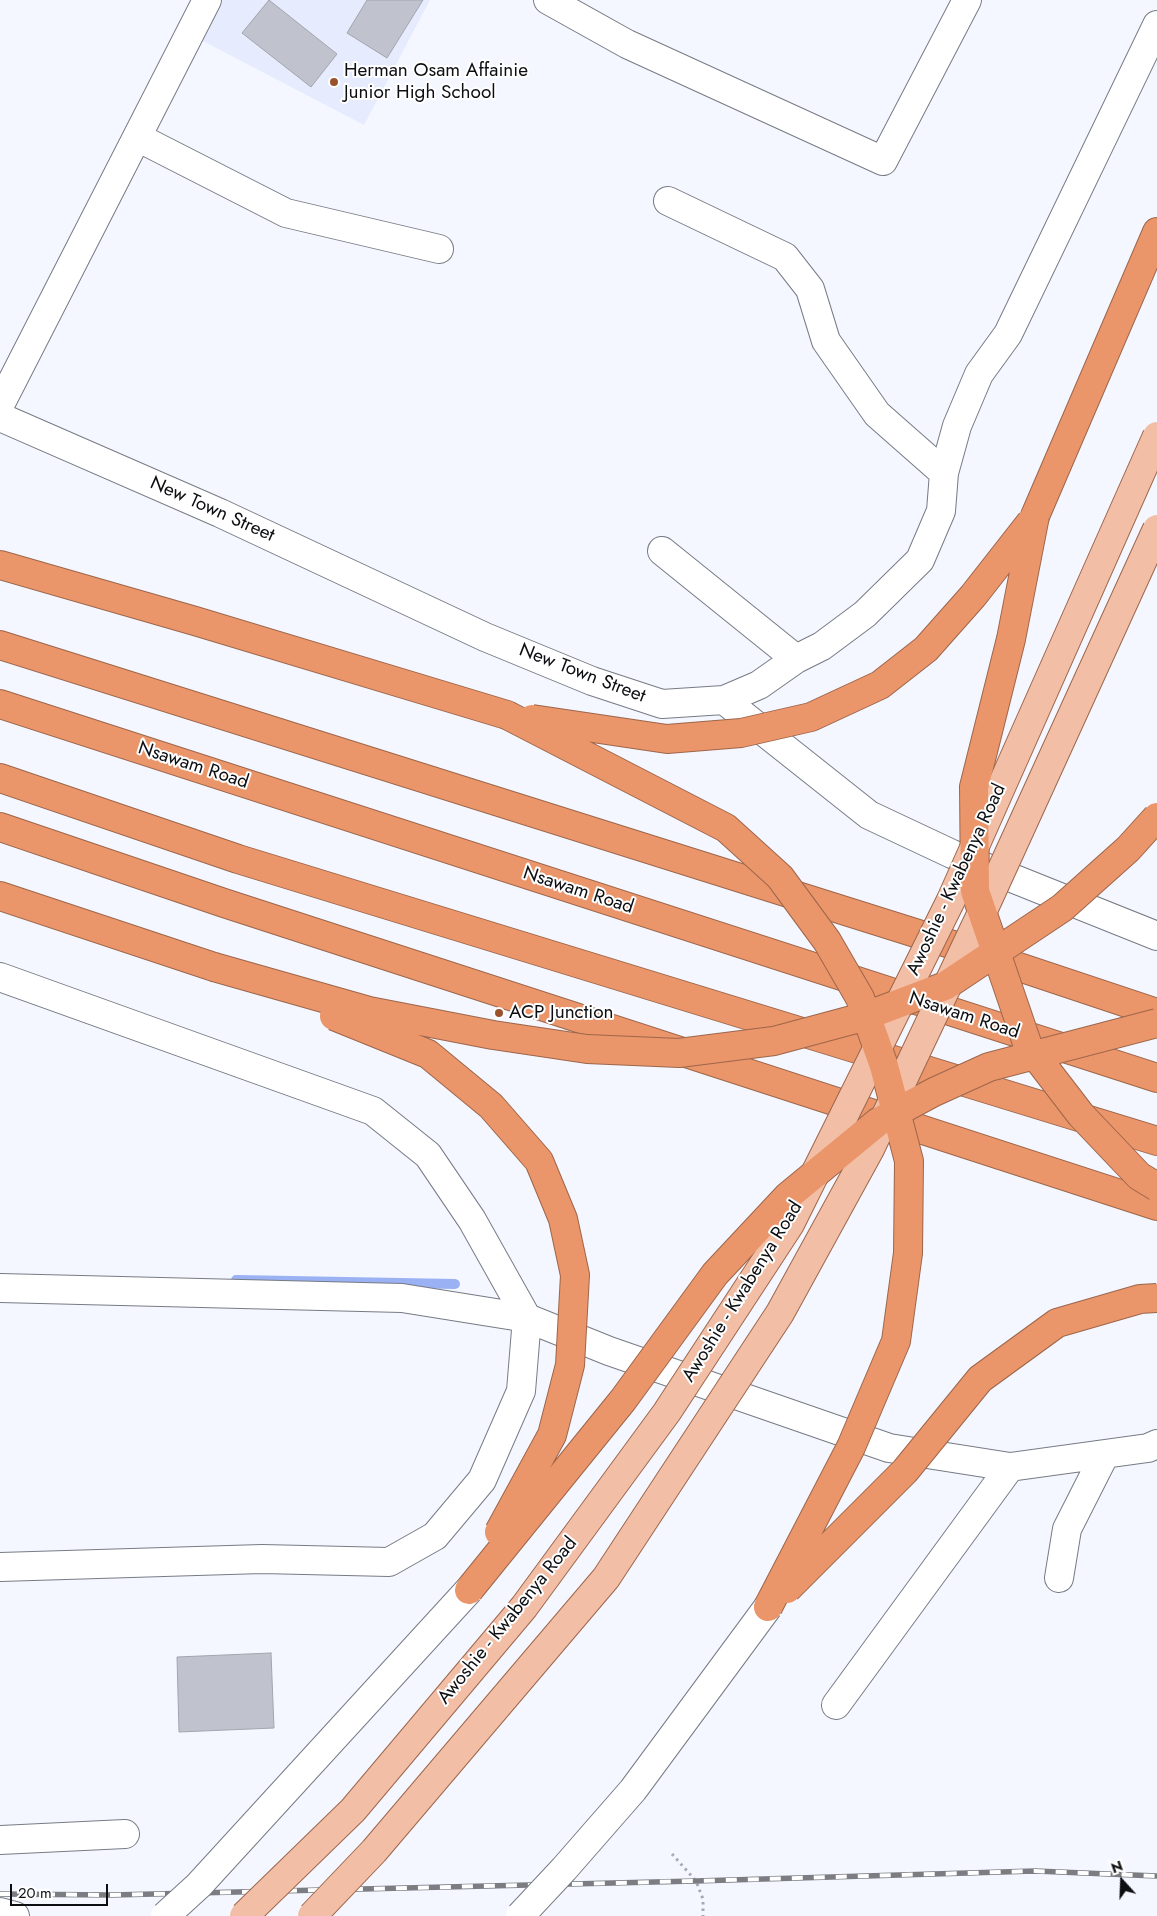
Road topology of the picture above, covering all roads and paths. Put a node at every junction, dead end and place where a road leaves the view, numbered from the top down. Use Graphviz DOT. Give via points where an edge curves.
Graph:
graph roads {
  1 [pos="207,0"];
  2 [pos="548,0"];
  3 [pos="967,0"];
  4 [pos="1157,26"];
  5 [pos="137,137"];
  6 [pos="668,200"];
  7 [pos="1157,232"];
  8 [pos="439,249"];
  9 [pos="0,406"];
  10 [pos="0,417"];
  11 [pos="1157,436"];
  12 [pos="944,473"];
  13 [pos="1034,516"];
  14 [pos="1157,529"];
  15 [pos="662,551"];
  16 [pos="0,565"];
  17 [pos="0,645"];
  18 [pos="796,659"];
  19 [pos="724,700"];
  20 [pos="0,704"];
  21 [pos="507,715"];
  22 [pos="0,778"];
  23 [pos="1157,816"];
  24 [pos="0,827"];
  25 [pos="2,897"];
  26 [pos="1157,936"];
  27 [pos="214,967"];
  28 [pos="0,977"];
  29 [pos="1157,1013"];
  30 [pos="1157,1023"];
  31 [pos="1157,1078"];
  32 [pos="1157,1141"];
  33 [pos="1157,1187"];
  34 [pos="1157,1206"];
  35 [pos="0,1288"];
  36 [pos="1157,1298"];
  37 [pos="528,1318"];
  38 [pos="1157,1444"];
  39 [pos="1105,1454"];
  40 [pos="1010,1467"];
  41 [pos="0,1567"];
  42 [pos="1059,1578"];
  43 [pos="469,1590"];
  44 [pos="768,1607"];
  45 [pos="836,1705"];
  46 [pos="126,1834"];
  47 [pos="0,1840"];
  48 [pos="672,1854"];
  49 [pos="0,1912"];
  50 [pos="15,1916"];
  51 [pos="165,1916"];
  52 [pos="244,1916"];
  53 [pos="312,1916"];
  54 [pos="520,1916"];
  55 [pos="703,1916"];
  1 -- 5 [label="street"];
  2 -- 3 [label="street" via="627,44 883,161"];
  4 -- 12 [label="street, New Town Street" via="1008,334 979,374 957,426"];
  5 -- 8 [label="street" via="286,213"];
  5 -- 9 [label="street"];
  6 -- 12 [label="street" via="784,257 810,289 826,341 877,414"];
  7 -- 13 [label="highway"];
  10 -- 19 [label="street, New Town Street" via="220,513 485,637 592,681 662,704"];
  11 -- 52 [label="main road, Awoshie - Kwabenya Road, bridge" via="950,900 790,1224 667,1412 524,1607 353,1810"];
  12 -- 18 [label="street, New Town Street" via="941,511 920,560 865,614 822,646"];
  13 -- 21 [label="highway, bridge" via="974,596 926,650 880,685 811,717 741,733 667,739"];
  13 -- 33 [label="highway, bridge" via="1010,639 974,787 975,891 1028,1046 1081,1115 1139,1176"];
  14 -- 53 [label="main road, Awoshie - Kwabenya Road, bridge" via="870,1149 780,1313 606,1578 374,1851"];
  15 -- 18 [label="street"];
  16 -- 21 [label="highway"];
  17 -- 29 [label="highway" via="947,943"];
  18 -- 19 [label="street, New Town Street" via="759,685"];
  19 -- 26 [label="street" via="869,815 952,854"];
  20 -- 31 [label="highway, Nsawam Road"];
  21 -- 44 [label="highway, bridge" via="726,828 780,877 828,941 860,998 884,1066 909,1161 908,1253 896,1341 851,1448"];
  22 -- 32 [label="highway" via="248,862"];
  23 -- 27 [label="highway, bridge" via="1128,849 1062,908 946,986 863,1017 774,1041 679,1053 587,1049 370,1011"];
  24 -- 34 [label="highway" via="233,906"];
  25 -- 27 [label="highway"];
  27 -- 43 [label="highway, bridge" via="428,1054 491,1106 538,1161 563,1219 575,1274 570,1365 552,1435"];
  28 -- 37 [label="street" via="373,1111 428,1156 472,1220"];
  30 -- 43 [label="highway, bridge" via="989,1067 942,1089 878,1122 788,1196 715,1274 623,1400"];
  35 -- 37 [label="street" via="402,1298"];
  36 -- 44 [label="highway, bridge" via="1057,1323 980,1379 905,1471"];
  37 -- 40 [label="street" via="609,1351 889,1448"];
  37 -- 41 [label="street" via="521,1391 482,1480 435,1536 389,1562 262,1559"];
  38 -- 39 [label="street"];
  39 -- 40 [label="street"];
  39 -- 42 [label="street" via="1067,1529"];
  40 -- 45 [label="street"];
  43 -- 51 [label="street, bridge" via="199,1884"];
  44 -- 54 [label="street, bridge" via="633,1790"];
  46 -- 47 [label="street"];
  48 -- 55 [label="path" via="696,1881 703,1899"];
  49 -- 50 [label="street"];
}
